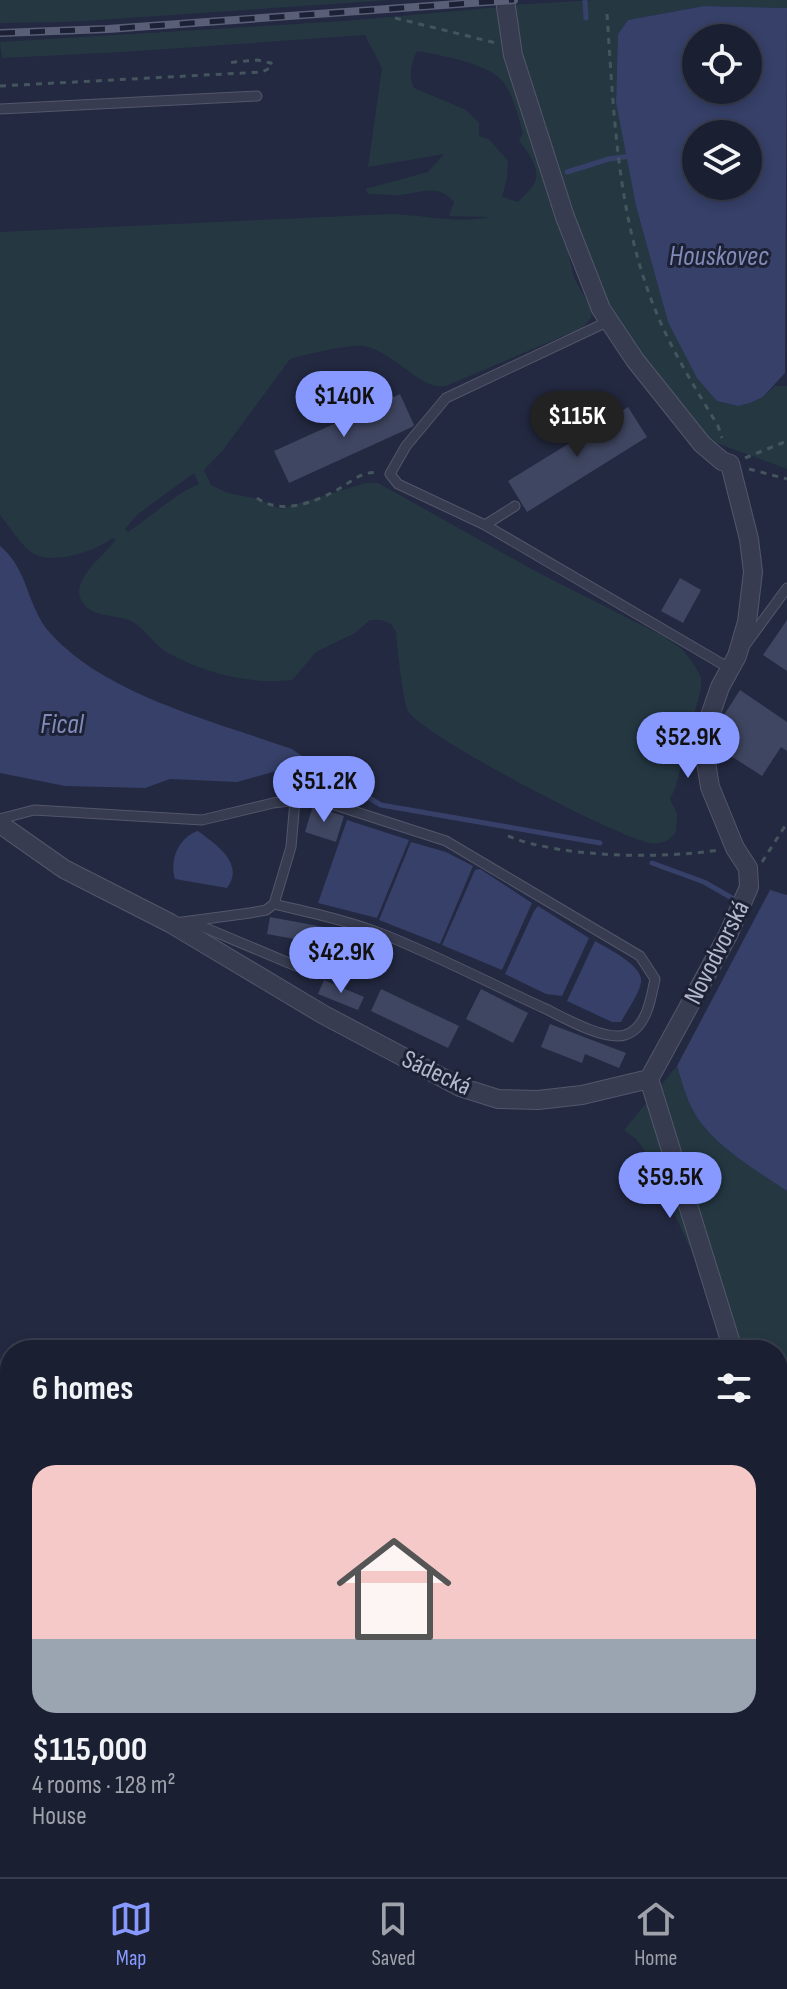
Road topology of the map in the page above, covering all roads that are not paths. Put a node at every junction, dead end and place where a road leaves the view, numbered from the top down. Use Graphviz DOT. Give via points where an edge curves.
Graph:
graph roads {
  1 [pos="505,0"];
  2 [pos="257,96"];
  3 [pos="0,109"];
  4 [pos="609,321"];
  5 [pos="515,506"];
  6 [pos="485,525"];
  7 [pos="787,588"];
  8 [pos="733,662"];
  9 [pos="295,801"];
  10 [pos="0,821"];
  11 [pos="274,904"];
  12 [pos="180,922"];
  13 [pos="296,966"];
  14 [pos="649,1079"];
  15 [pos="730,1340"];
  1 -- 4 [label="street" via="512,46 565,217"];
  2 -- 3 [label="lane"];
  4 -- 6 [label="lane" via="446,398 406,446 390,474 398,484"];
  4 -- 8 [label="street, Novodvorská" via="702,444 726,463 749,539 753,572 747,622"];
  5 -- 6 [label="lane"];
  6 -- 8 [label="lane"];
  7 -- 8 [label="lane"];
  8 -- 14 [label="street, Novodvorská" via="711,713 704,749 710,787 748,868 749,887"];
  9 -- 10 [label="lane" via="202,820 34,810"];
  9 -- 11 [label="lane" via="291,847"];
  9 -- 11 [label="lane" via="313,798 446,841 640,956 655,979 652,994 643,1021 633,1031 609,1036 386,936"];
  10 -- 12 [label="street, Sádecká" via="64,869"];
  11 -- 12 [label="lane" via="266,910"];
  12 -- 13 [label="lane"];
  12 -- 14 [label="street, Sádecká" via="324,1015 460,1087 498,1099 538,1100"];
  14 -- 15 [label="street"];
}
